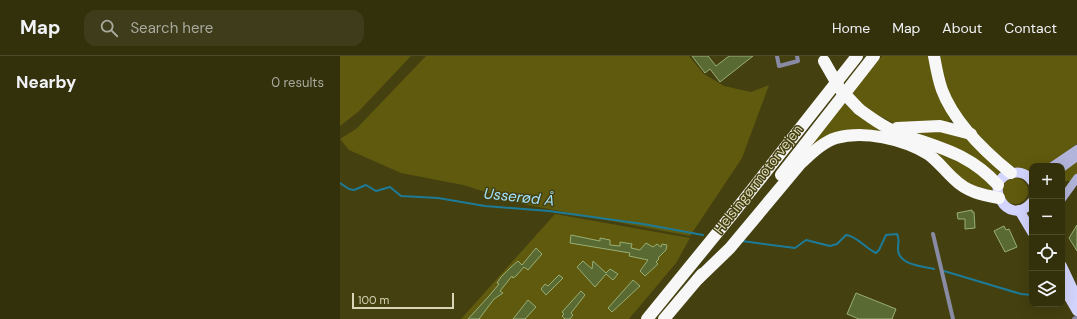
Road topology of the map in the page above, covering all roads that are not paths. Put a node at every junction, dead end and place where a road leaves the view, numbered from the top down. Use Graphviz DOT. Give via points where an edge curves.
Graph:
graph roads {
  1 [pos="777,56"];
  2 [pos="797,56"];
  3 [pos="857,56"];
  4 [pos="874,56"];
  5 [pos="934,56"];
  6 [pos="823,59"];
  7 [pos="884,126"];
  8 [pos="970,134"];
  9 [pos="1077,148"];
  10 [pos="1077,157"];
  11 [pos="1056,163"];
  12 [pos="1065,166"];
  13 [pos="1011,173"];
  14 [pos="1029,177"];
  15 [pos="1077,178"];
  16 [pos="998,185"];
  17 [pos="1065,195"];
  18 [pos="999,198"];
  19 [pos="1029,205"];
  20 [pos="1019,210"];
  21 [pos="1029,227"];
  22 [pos="933,234"];
  23 [pos="1064,271"];
  24 [pos="698,280"];
  25 [pos="1065,290"];
  26 [pos="1077,298"];
  27 [pos="1077,311"];
  28 [pos="1077,317"];
  29 [pos="647,319"];
  30 [pos="664,319"];
  31 [pos="953,319"];
  32 [pos="1074,319"];
  1 -- 2 [label="street" via="779,66 798,61"];
  3 -- 29 [label="highway, Helsingørmotorvejen" via="736,212"];
  4 -- 24 [label="highway, Helsingørmotorvejen"];
  5 -- 8 [label="highway" via="941,89 948,104"];
  6 -- 7 [label="highway, bridge" via="840,89 859,109"];
  7 -- 8 [label="highway" via="905,129 940,126"];
  7 -- 16 [label="highway" via="956,153 984,171"];
  8 -- 13 [label="highway"];
  9 -- 11 [label="street"];
  10 -- 12 [label="street"];
  13 -- 14 [label="main road"];
  13 -- 16 [label="main road"];
  15 -- 17 [label="street"];
  16 -- 18 [label="main road"];
  18 -- 20 [label="main road" via="1007,207"];
  18 -- 24 [label="highway" via="984,196 965,188 935,160 917,149 864,135 836,138 812,152 801,163 730,248"];
  19 -- 20 [label="main road"];
  20 -- 21 [label="main road"];
  22 -- 31 [label="street"];
  23 -- 26 [label="main road"];
  24 -- 30 [label="highway, Helsingørmotorvejen"];
  25 -- 27 [label="main road"];
  28 -- 32 [label="street"];
}
